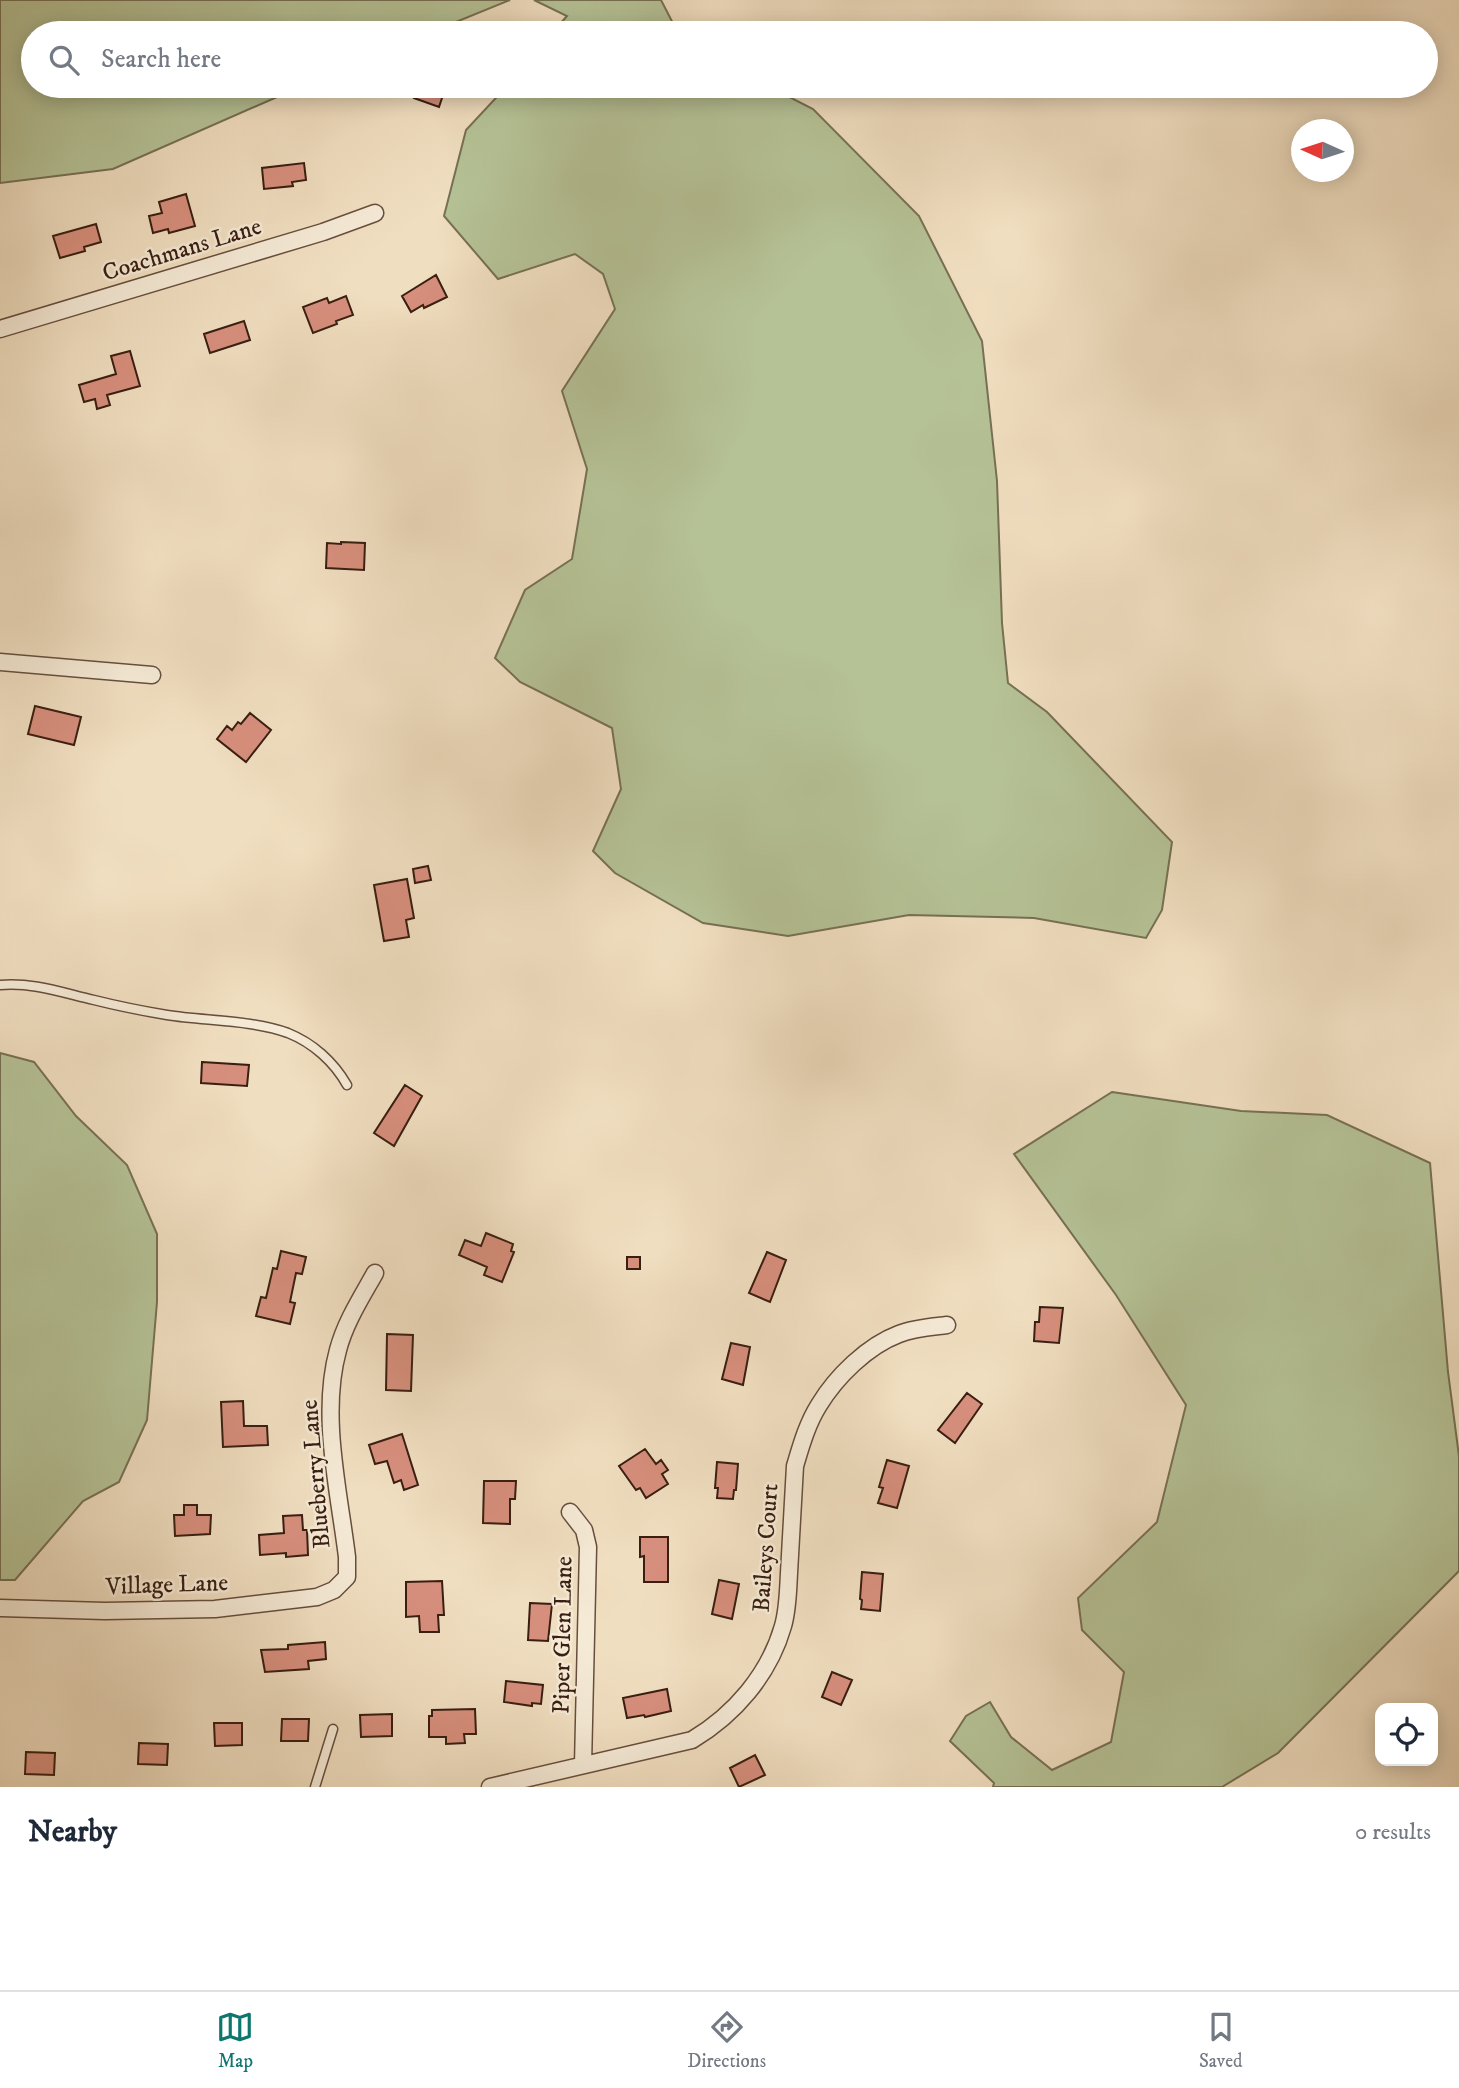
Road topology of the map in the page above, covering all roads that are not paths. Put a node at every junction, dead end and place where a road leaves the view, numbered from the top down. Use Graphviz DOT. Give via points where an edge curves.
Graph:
graph roads {
  1 [pos="375,212"];
  2 [pos="0,328"];
  3 [pos="0,662"];
  4 [pos="152,675"];
  5 [pos="0,985"];
  6 [pos="347,1085"];
  7 [pos="375,1273"];
  8 [pos="947,1325"];
  9 [pos="570,1512"];
  10 [pos="334,1590"];
  11 [pos="0,1608"];
  12 [pos="333,1729"];
  13 [pos="583,1765"];
  14 [pos="315,1787"];
  15 [pos="490,1787"];
  1 -- 2 [label="street, Coachmans Lane" via="323,232"];
  3 -- 4 [label="street"];
  5 -- 6 [label="lane" via="48,988 145,1011 288,1033 320,1051"];
  7 -- 10 [label="street, Blueberry Lane" via="349,1320 332,1378 331,1434 347,1557 347,1577"];
  8 -- 13 [label="street, Baileys Court" via="898,1334 874,1346 819,1405 795,1466 783,1626 770,1658 742,1699 715,1726 692,1740"];
  9 -- 13 [label="street, Piper Glen Lane" via="584,1530 588,1547"];
  10 -- 11 [label="street, Village Lane" via="317,1597 215,1609"];
  12 -- 14 [label="lane"];
  13 -- 15 [label="street, Baileys Court"];
}
